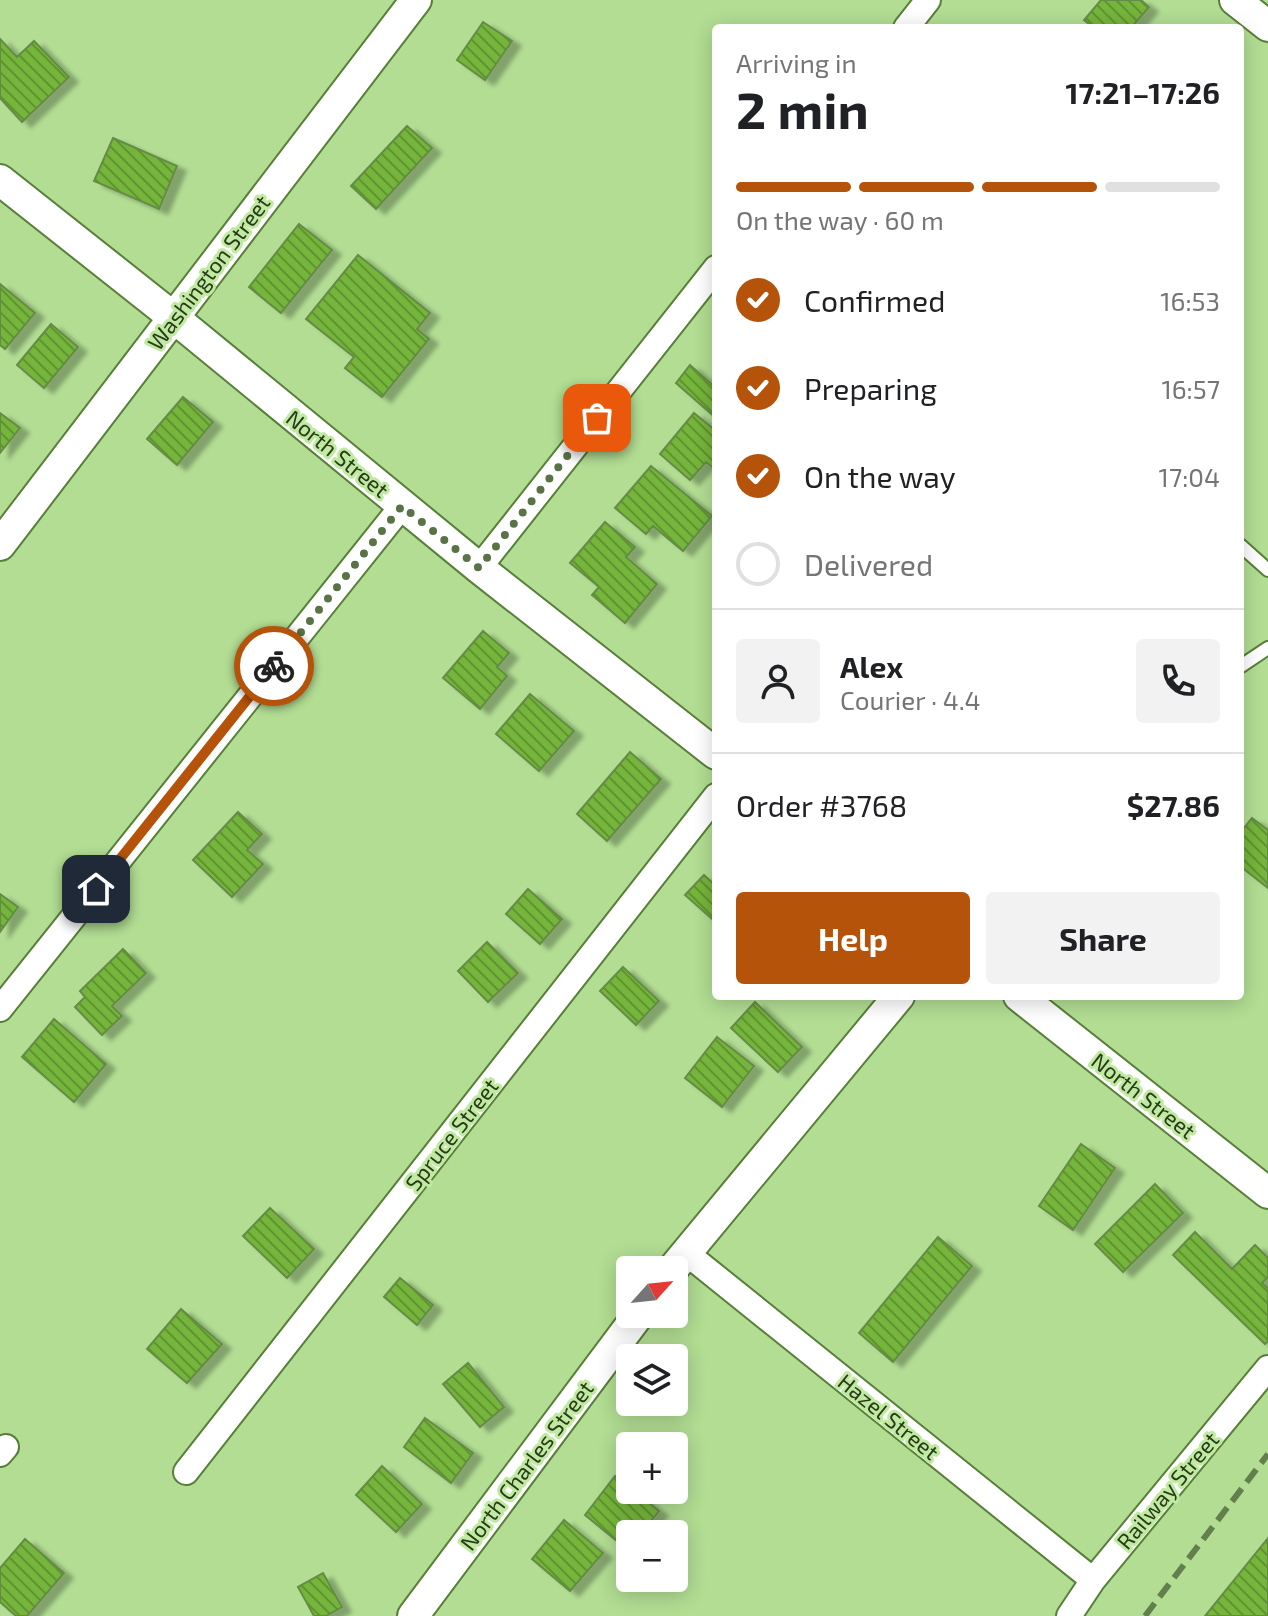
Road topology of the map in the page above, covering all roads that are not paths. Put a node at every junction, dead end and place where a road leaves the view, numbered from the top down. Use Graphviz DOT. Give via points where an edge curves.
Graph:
graph roads {
  1 [pos="416,0"];
  2 [pos="928,0"];
  3 [pos="1235,0"];
  4 [pos="909,24"];
  5 [pos="1268,26"];
  6 [pos="0,180"];
  7 [pos="712,273"];
  8 [pos="173,317"];
  9 [pos="402,506"];
  10 [pos="0,545"];
  11 [pos="1244,549"];
  12 [pos="479,568"];
  13 [pos="1268,570"];
  14 [pos="1268,648"];
  15 [pos="1244,663"];
  16 [pos="712,751"];
  17 [pos="712,801"];
  18 [pos="896,1000"];
  19 [pos="1024,1000"];
  20 [pos="0,1009"];
  21 [pos="1268,1193"];
  22 [pos="682,1256"];
  23 [pos="688,1269"];
  24 [pos="629,1328"];
  25 [pos="1268,1368"];
  26 [pos="186,1472"];
  27 [pos="1093,1580"];
  28 [pos="413,1616"];
  29 [pos="1069,1616"];
  1 -- 8 [label="street, Washington Street"];
  2 -- 4 [label="street"];
  3 -- 5 [label="street"];
  6 -- 8 [label="street, North Street"];
  7 -- 12 [label="street"];
  8 -- 9 [label="street, North Street"];
  8 -- 10 [label="street, Washington Street"];
  9 -- 12 [label="street, North Street"];
  9 -- 20 [label="street"];
  11 -- 13 [label="lane"];
  12 -- 16 [label="street, North Street"];
  14 -- 15 [label="lane"];
  17 -- 26 [label="street, Spruce Street"];
  18 -- 22 [label="street"];
  19 -- 21 [label="street, North Street"];
  23 -- 27 [label="street, Hazel Street"];
  24 -- 28 [label="street, North Charles Street"];
  25 -- 27 [label="street, Railway Street"];
  27 -- 29 [label="street, Railway Street"];
}
